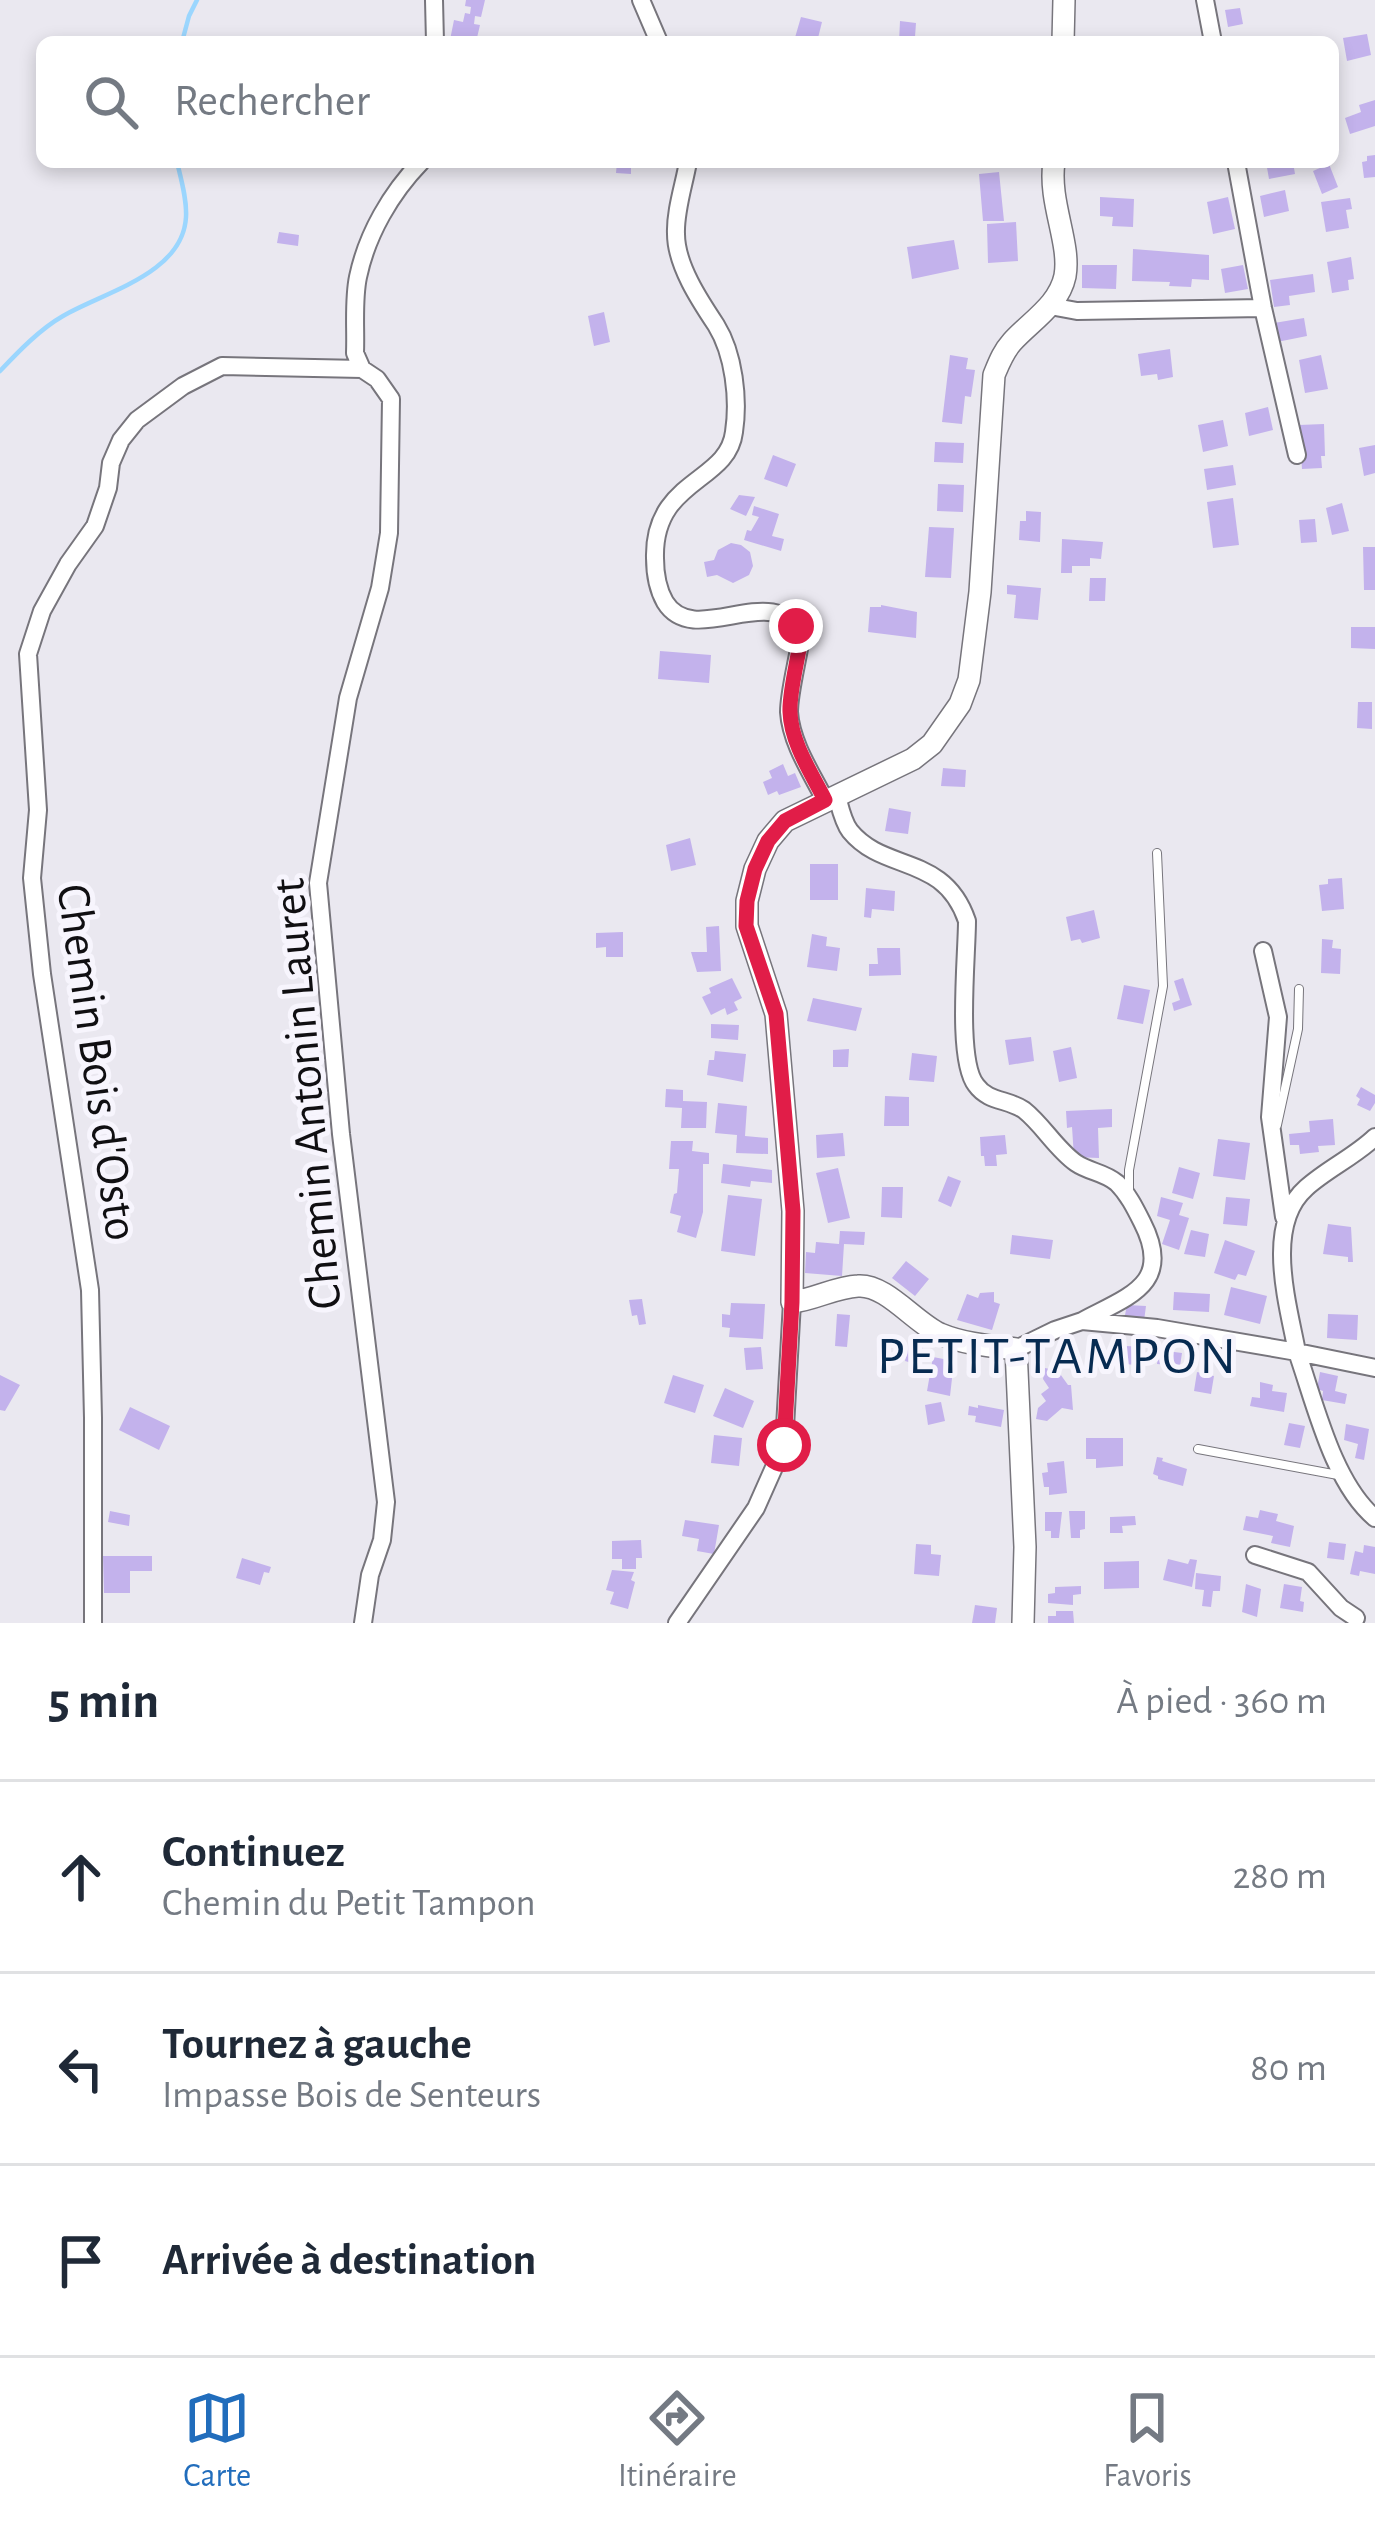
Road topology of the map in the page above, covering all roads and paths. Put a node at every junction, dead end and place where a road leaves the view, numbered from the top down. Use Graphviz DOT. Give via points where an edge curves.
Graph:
graph roads {
  1 [pos="434,0"];
  2 [pos="640,0"];
  3 [pos="1205,0"];
  4 [pos="1062,1"];
  5 [pos="435,36"];
  6 [pos="656,36"];
  7 [pos="1063,36"];
  8 [pos="1212,36"];
  9 [pos="416,168"];
  10 [pos="687,168"];
  11 [pos="1054,168"];
  12 [pos="1236,168"];
  13 [pos="1050,306"];
  14 [pos="1263,308"];
  15 [pos="362,369"];
  16 [pos="1297,455"];
  17 [pos="831,798"];
  18 [pos="1156,853"];
  19 [pos="1263,951"];
  20 [pos="1299,989"];
  21 [pos="1375,1137"];
  22 [pos="1274,1138"];
  23 [pos="1130,1198"];
  24 [pos="1285,1219"];
  25 [pos="792,1302"];
  26 [pos="1082,1321"];
  27 [pos="1016,1349"];
  28 [pos="1298,1352"];
  29 [pos="1375,1368"];
  30 [pos="1198,1449"];
  31 [pos="1342,1476"];
  32 [pos="1375,1517"];
  33 [pos="1255,1555"];
  34 [pos="1375,1609"];
  35 [pos="1348,1618"];
  36 [pos="93,1623"];
  37 [pos="362,1623"];
  38 [pos="677,1623"];
  39 [pos="1023,1623"];
  1 -- 5 [label="street"];
  2 -- 6 [label="street"];
  3 -- 8 [label="street"];
  4 -- 7 [label="street"];
  9 -- 15 [label="street, Chemin Antonin Lauret" via="370,239 357,280"];
  10 -- 17 [label="street" via="675,236 727,350 735,430 719,462 668,505 655,552 657,581 678,617 760,611 796,626 791,723"];
  11 -- 13 [label="street" via="1066,258"];
  12 -- 14 [label="street"];
  13 -- 14 [label="street"];
  13 -- 17 [label="street" via="1012,342 994,375 980,592 960,704 913,760"];
  14 -- 16 [label="street"];
  15 -- 36 [label="street, Chemin Bois d'Osto" via="222,366 137,420 121,440 94,526 42,610 28,654 38,810 32,878 90,1290"];
  15 -- 37 [label="street, Chemin Antonin Lauret" via="391,399 389,533 348,698 318,883 386,1502"];
  17 -- 23 [label="street" via="868,846 941,881 961,904 965,1058 975,1084 1023,1110 1079,1166 1100,1171"];
  17 -- 25 [label="street" via="785,821 768,841 747,901 746,926 776,1014 793,1211"];
  18 -- 23 [label="lane" via="1163,986"];
  19 -- 22 [label="street" via="1278,1017"];
  20 -- 22 [label="lane"];
  21 -- 24 [label="street" via="1306,1188"];
  22 -- 24 [label="street"];
  23 -- 26 [label="street" via="1152,1241 1152,1270 1134,1292"];
  24 -- 28 [label="street" via="1282,1257"];
  25 -- 27 [label="street" via="871,1288 943,1335"];
  25 -- 38 [label="street" via="784,1445 756,1508"];
  26 -- 27 [label="street"];
  26 -- 28 [label="street"];
  27 -- 39 [label="street"];
  28 -- 29 [label="street"];
  28 -- 31 [label="street"];
  30 -- 31 [label="lane"];
  31 -- 32 [label="street"];
  33 -- 35 [label="street" via="1308,1572"];
  34 -- 35 [label="street"];
}
